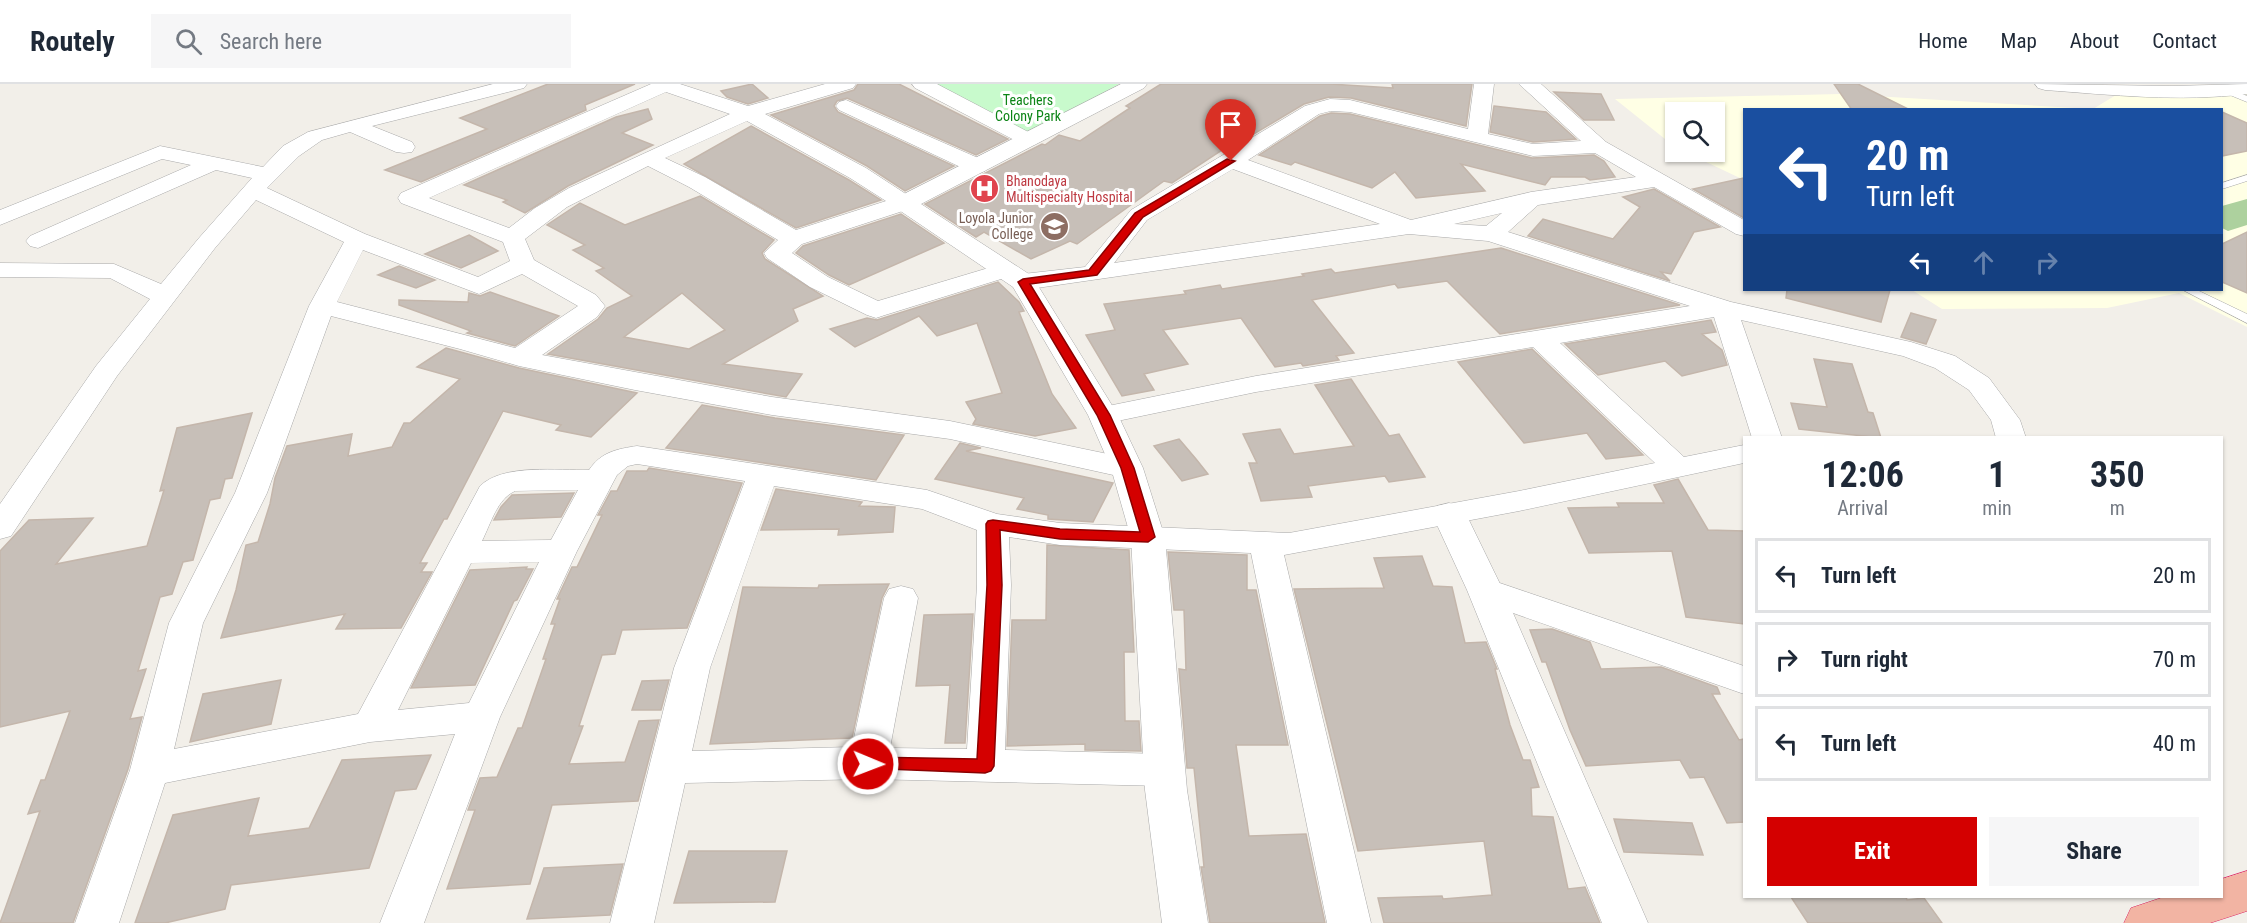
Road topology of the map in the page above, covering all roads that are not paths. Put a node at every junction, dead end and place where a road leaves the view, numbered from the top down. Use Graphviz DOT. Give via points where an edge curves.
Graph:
graph roads {
  1 [pos="517,84"];
  2 [pos="700,84"];
  3 [pos="846,84"];
  4 [pos="922,84"];
  5 [pos="1137,84"];
  6 [pos="1484,84"];
  7 [pos="1529,84"];
  8 [pos="2045,84"];
  9 [pos="668,86"];
  10 [pos="2143,87"];
  11 [pos="2238,90"];
  12 [pos="2247,99"];
  13 [pos="846,106"];
  14 [pos="748,113"];
  15 [pos="351,125"];
  16 [pos="1477,138"];
  17 [pos="1029,140"];
  18 [pos="1599,146"];
  19 [pos="404,147"];
  20 [pos="648,158"];
  21 [pos="1231,161"];
  22 [pos="212,164"];
  23 [pos="977,166"];
  24 [pos="2247,178"];
  25 [pos="1658,180"];
  26 [pos="260,182"];
  27 [pos="2223,186"];
  28 [pos="1531,199"];
  29 [pos="904,203"];
  30 [pos="0,220"];
  31 [pos="1409,226"];
  32 [pos="1743,228"];
  33 [pos="1491,234"];
  34 [pos="513,238"];
  35 [pos="357,239"];
  36 [pos="794,239"];
  37 [pos="38,241"];
  38 [pos="523,264"];
  39 [pos="0,270"];
  40 [pos="96,271"];
  41 [pos="1093,273"];
  42 [pos="1014,276"];
  43 [pos="2191,291"];
  44 [pos="165,296"];
  45 [pos="322,306"];
  46 [pos="1724,308"];
  47 [pos="2247,319"];
  48 [pos="1538,337"];
  49 [pos="519,358"];
  50 [pos="1103,415"];
  51 [pos="1766,436"];
  52 [pos="2011,436"];
  53 [pos="1743,454"];
  54 [pos="1127,468"];
  55 [pos="1678,468"];
  56 [pos="763,474"];
  57 [pos="600,480"];
  58 [pos="1449,514"];
  59 [pos="993,524"];
  60 [pos="0,528"];
  61 [pos="1148,537"];
  62 [pos="1265,544"];
  63 [pos="561,551"];
  64 [pos="460,552"];
  65 [pos="1485,590"];
  66 [pos="900,598"];
  67 [pos="1743,680"];
  68 [pos="481,717"];
  69 [pos="370,728"];
  70 [pos="868,764"];
  71 [pos="669,766"];
  72 [pos="985,766"];
  73 [pos="150,770"];
  74 [pos="1164,770"];
  75 [pos="2219,898"];
  76 [pos="97,923"];
  77 [pos="402,923"];
  78 [pos="632,923"];
  79 [pos="1185,923"];
  80 [pos="1349,923"];
  81 [pos="1625,923"];
  82 [pos="2147,923"];
  1 -- 15 [label="street"];
  2 -- 9 [label="street"];
  3 -- 14 [label="street"];
  4 -- 17 [label="street"];
  5 -- 17 [label="street"];
  6 -- 16 [label="street"];
  7 -- 18 [label="street"];
  8 -- 10 [label="street"];
  9 -- 14 [label="street"];
  9 -- 34 [label="street" via="409,198"];
  10 -- 11 [label="street"];
  11 -- 12 [label="lane"];
  13 -- 23 [label="street"];
  14 -- 20 [label="street"];
  14 -- 29 [label="street"];
  15 -- 19 [label="street"];
  15 -- 26 [label="street" via="315,136 291,151"];
  16 -- 18 [label="street" via="1533,150"];
  16 -- 21 [label="street" via="1350,106 1330,105 1312,110"];
  17 -- 23 [label="street"];
  18 -- 25 [label="street"];
  20 -- 34 [label="street" via="550,208"];
  20 -- 36 [label="street"];
  21 -- 31 [label="street"];
  21 -- 41 [label="street" via="1139,215"];
  22 -- 26 [label="street"];
  22 -- 30 [label="street" via="160,152"];
  22 -- 37 [label="street"];
  23 -- 29 [label="street"];
  24 -- 27 [label="lane"];
  25 -- 28 [label="street"];
  25 -- 32 [label="street"];
  26 -- 35 [label="street"];
  26 -- 44 [label="street"];
  28 -- 31 [label="street"];
  28 -- 33 [label="street"];
  29 -- 36 [label="street"];
  29 -- 42 [label="street"];
  30 -- 37 [label="street"];
  31 -- 33 [label="street"];
  31 -- 41 [label="street"];
  33 -- 46 [label="street"];
  34 -- 38 [label="street"];
  35 -- 38 [label="street" via="479,285"];
  35 -- 45 [label="street"];
  36 -- 42 [label="street" via="776,253 819,282 876,310"];
  37 -- 40 [label="street"];
  38 -- 49 [label="street" via="592,306"];
  39 -- 40 [label="street"];
  40 -- 44 [label="street" via="114,271"];
  41 -- 42 [label="street"];
  42 -- 50 [label="street"];
  43 -- 47 [label="lane"];
  44 -- 60 [label="street" via="105,372"];
  45 -- 49 [label="street"];
  45 -- 73 [label="street" via="251,493 186,623"];
  46 -- 48 [label="street"];
  46 -- 51 [label="street"];
  46 -- 52 [label="street" via="1911,350 1945,362 1979,384 2005,420"];
  48 -- 50 [label="street" via="1256,384"];
  48 -- 55 [label="street"];
  49 -- 54 [label="street" via="771,406 950,430"];
  50 -- 54 [label="street"];
  53 -- 55 [label="street"];
  54 -- 61 [label="street"];
  55 -- 58 [label="street"];
  56 -- 57 [label="street" via="637,455 619,458 605,469"];
  56 -- 59 [label="street" via="927,500"];
  56 -- 71 [label="street" via="692,669"];
  57 -- 63 [label="street"];
  57 -- 64 [label="street" via="503,483 488,496"];
  58 -- 62 [label="street" via="1289,544"];
  58 -- 65 [label="street"];
  59 -- 61 [label="street" via="1060,534"];
  59 -- 72 [label="street" via="994,585"];
  61 -- 62 [label="street"];
  61 -- 74 [label="street"];
  62 -- 80 [label="street"];
  63 -- 64 [label="street"];
  63 -- 68 [label="street"];
  64 -- 69 [label="street"];
  65 -- 67 [label="street"];
  65 -- 81 [label="street"];
  66 -- 70 [label="street"];
  68 -- 69 [label="street"];
  68 -- 77 [label="street"];
  69 -- 73 [label="street"];
  70 -- 71 [label="street"];
  70 -- 72 [label="street"];
  71 -- 78 [label="street"];
  72 -- 74 [label="street"];
  73 -- 76 [label="street"];
  74 -- 79 [label="street"];
  75 -- 82 [label="highway"];
}
